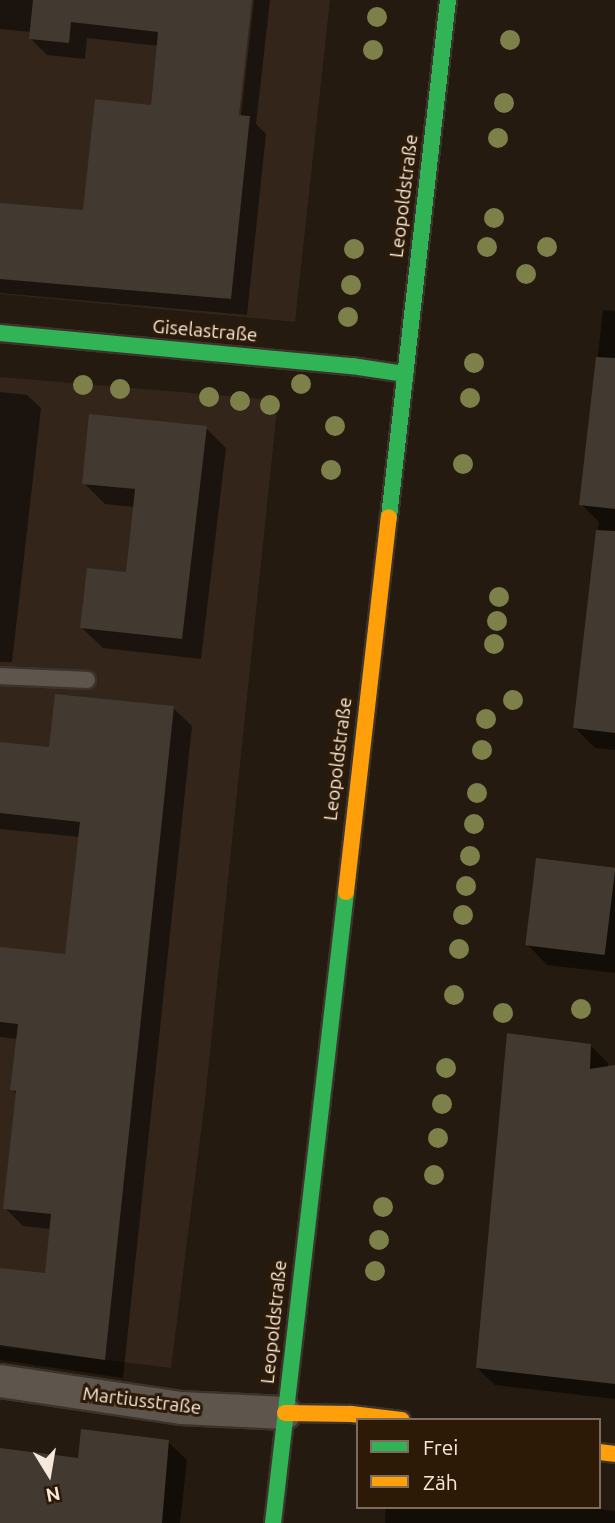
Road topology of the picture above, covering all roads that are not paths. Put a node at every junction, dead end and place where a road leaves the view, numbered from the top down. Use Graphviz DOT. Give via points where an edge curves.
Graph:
graph roads {
  1 [pos="449,0"];
  2 [pos="0,333"];
  3 [pos="405,374"];
  4 [pos="0,676"];
  5 [pos="88,680"];
  6 [pos="0,1381"];
  7 [pos="285,1412"];
  8 [pos="385,1418"];
  9 [pos="273,1523"];
  1 -- 3 [label="main road, Leopoldstraße"];
  2 -- 3 [label="main road, Giselastraße"];
  3 -- 7 [label="main road, Leopoldstraße"];
  4 -- 5 [label="lane"];
  6 -- 7 [label="street, Martiusstraße" via="181,1408"];
  7 -- 8 [label="main road"];
  7 -- 9 [label="main road, Leopoldstraße"];
}
